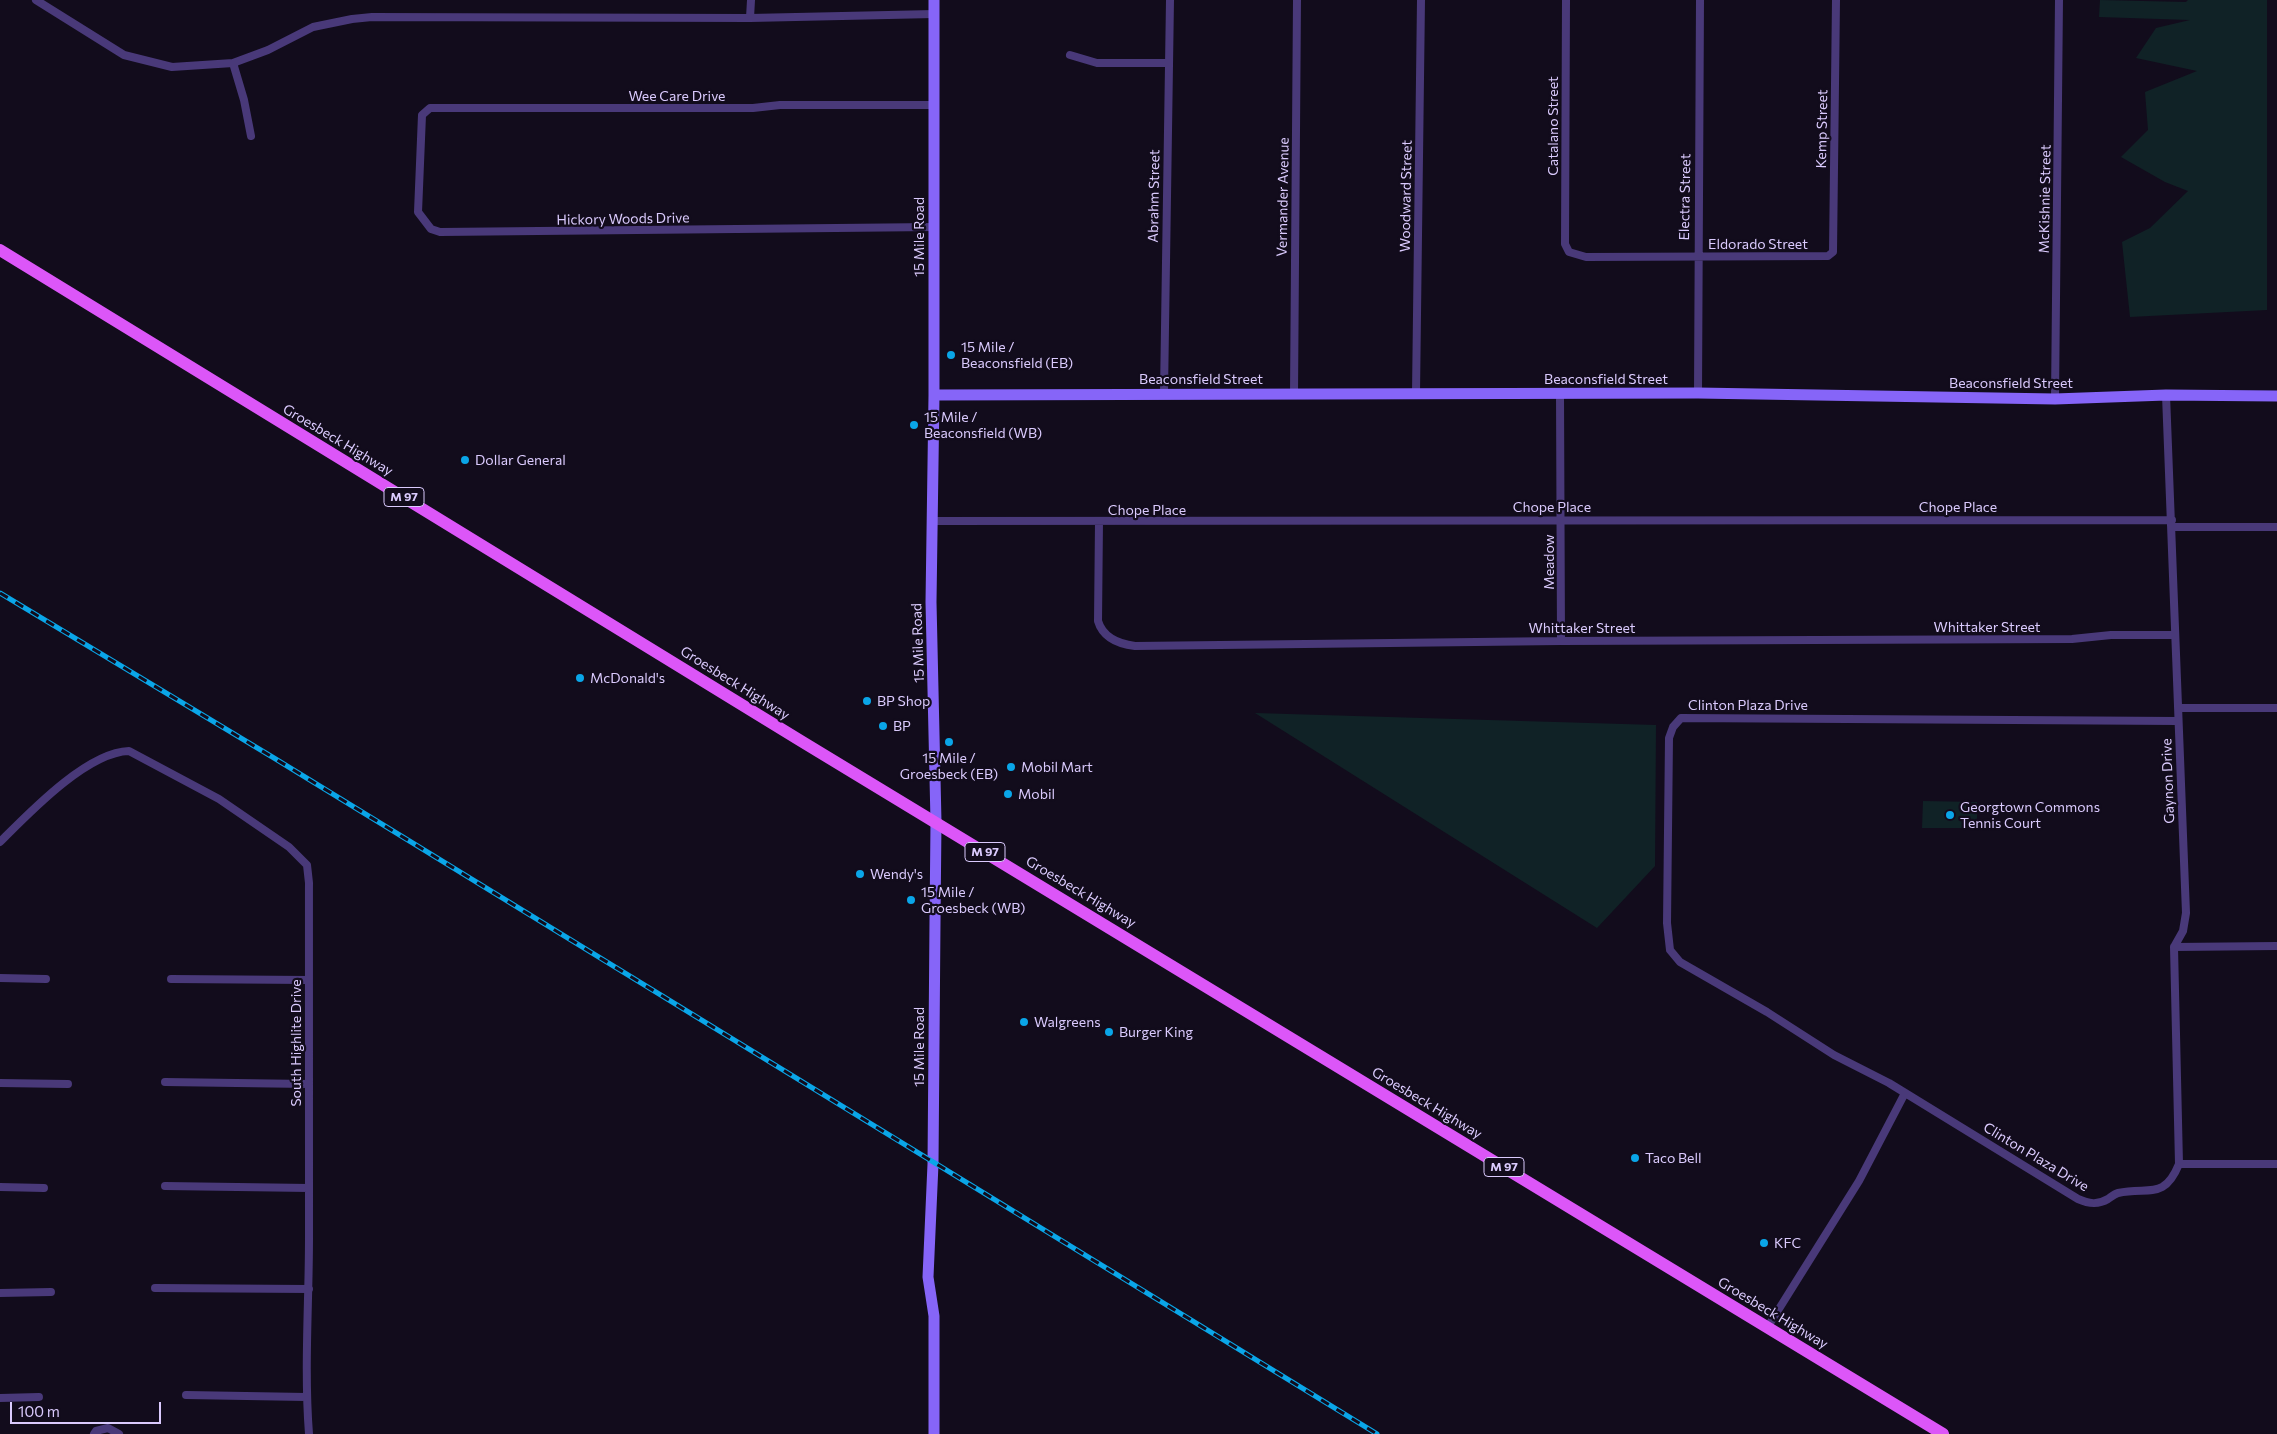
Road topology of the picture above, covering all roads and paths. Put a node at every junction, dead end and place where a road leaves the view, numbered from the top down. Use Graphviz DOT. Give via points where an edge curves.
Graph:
graph roads {
  1 [pos="36,0"];
  2 [pos="751,0"];
  3 [pos="934,0"];
  4 [pos="1170,0"];
  5 [pos="1297,0"];
  6 [pos="1420,0"];
  7 [pos="1566,0"];
  8 [pos="1700,0"];
  9 [pos="1836,0"];
  10 [pos="2060,0"];
  11 [pos="934,14"];
  12 [pos="750,18"];
  13 [pos="1070,54"];
  14 [pos="233,63"];
  15 [pos="1169,63"];
  16 [pos="935,105"];
  17 [pos="422,115"];
  18 [pos="251,136"];
  19 [pos="934,227"];
  20 [pos="0,250"];
  21 [pos="1569,252"];
  22 [pos="1697,256"];
  23 [pos="1828,256"];
  24 [pos="1164,393"];
  25 [pos="1416,393"];
  26 [pos="1698,393"];
  27 [pos="1294,394"];
  28 [pos="1560,394"];
  29 [pos="934,395"];
  30 [pos="2166,395"];
  31 [pos="2277,396"];
  32 [pos="2055,399"];
  33 [pos="1562,519"];
  34 [pos="933,522"];
  35 [pos="1098,522"];
  36 [pos="2173,523"];
  37 [pos="2277,527"];
  38 [pos="2175,635"];
  39 [pos="1561,641"];
  40 [pos="2178,708"];
  41 [pos="2277,708"];
  42 [pos="2178,720"];
  43 [pos="936,822"];
  44 [pos="0,842"];
  45 [pos="2277,946"];
  46 [pos="2174,947"];
  47 [pos="0,978"];
  48 [pos="46,979"];
  49 [pos="171,979"];
  50 [pos="308,980"];
  51 [pos="165,1082"];
  52 [pos="0,1083"];
  53 [pos="68,1084"];
  54 [pos="308,1084"];
  55 [pos="1905,1093"];
  56 [pos="2179,1164"];
  57 [pos="2277,1164"];
  58 [pos="165,1186"];
  59 [pos="0,1187"];
  60 [pos="44,1188"];
  61 [pos="309,1188"];
  62 [pos="155,1288"];
  63 [pos="309,1289"];
  64 [pos="51,1292"];
  65 [pos="0,1293"];
  66 [pos="1768,1328"];
  67 [pos="186,1395"];
  68 [pos="38,1397"];
  69 [pos="306,1397"];
  70 [pos="0,1398"];
  71 [pos="94,1434"];
  72 [pos="119,1434"];
  73 [pos="309,1434"];
  74 [pos="934,1434"];
  75 [pos="1943,1434"];
  1 -- 14 [label="street" via="124,55 172,67"];
  2 -- 12 [label="street"];
  3 -- 11 [label="main road, 15 Mile Road"];
  4 -- 15 [label="street, Abrahm Street"];
  5 -- 27 [label="street, Vermander Avenue"];
  6 -- 25 [label="street, Woodward Street"];
  7 -- 21 [label="street, Catalano Street" via="1565,244"];
  8 -- 22 [label="street, Electra Street"];
  9 -- 23 [label="street, Kemp Street" via="1833,252"];
  10 -- 32 [label="street, McKishnie Street"];
  11 -- 12 [label="street"];
  11 -- 16 [label="main road, 15 Mile Road"];
  12 -- 14 [label="street" via="352,19 313,27 268,50"];
  13 -- 15 [label="street" via="1097,63"];
  14 -- 18 [label="street"];
  15 -- 24 [label="street, Abrahm Street"];
  16 -- 17 [label="street, Wee Care Drive" via="430,108"];
  16 -- 19 [label="main road, 15 Mile Road"];
  17 -- 19 [label="street, Hickory Woods Drive" via="418,212 431,230 440,232"];
  19 -- 29 [label="main road, 15 Mile Road"];
  20 -- 43 [label="main road, Groesbeck Highway / M 97"];
  21 -- 22 [label="street, Eldorado Street" via="1586,257"];
  22 -- 23 [label="street, Eldorado Street"];
  22 -- 26 [label="street, Electra Street"];
  24 -- 27 [label="main road, Beaconsfield Street"];
  24 -- 29 [label="main road, Beaconsfield Street"];
  25 -- 27 [label="main road, Beaconsfield Street"];
  25 -- 28 [label="main road, Beaconsfield Street"];
  26 -- 28 [label="main road, Beaconsfield Street"];
  26 -- 32 [label="main road, Beaconsfield Street"];
  28 -- 33 [label="street, Meadow"];
  29 -- 34 [label="main road, 15 Mile Road"];
  30 -- 31 [label="main road, Beaconsfield Street"];
  30 -- 32 [label="main road, Beaconsfield Street"];
  30 -- 36 [label="street, Gaynon Drive"];
  33 -- 35 [label="street, Chope Place"];
  33 -- 36 [label="street, Chope Place"];
  33 -- 39 [label="street, Meadow"];
  34 -- 35 [label="street, Chope Place"];
  34 -- 43 [label="main road, 15 Mile Road" via="931,602"];
  35 -- 39 [label="street, Whittaker Street" via="1098,621 1104,633 1125,645"];
  36 -- 37 [label="street, Chope Place"];
  36 -- 38 [label="street, Gaynon Drive"];
  38 -- 39 [label="street, Whittaker Street" via="2072,639"];
  38 -- 40 [label="street, Gaynon Drive"];
  40 -- 41 [label="street"];
  40 -- 42 [label="street, Gaynon Drive"];
  42 -- 46 [label="street, Gaynon Drive" via="2186,913 2183,931"];
  42 -- 55 [label="street, Clinton Plaza Drive" via="1686,717 1676,721 1669,738 1668,923 1669,944 1674,956 1834,1055"];
  43 -- 66 [label="main road, Groesbeck Highway / M 97"];
  43 -- 74 [label="main road, 15 Mile Road" via="934,1164 928,1277 934,1316"];
  44 -- 50 [label="street, South Highlite Drive" via="83,768 107,755 129,751 219,799 300,856 307,865 309,883"];
  45 -- 46 [label="street"];
  46 -- 56 [label="street, Gaynon Drive"];
  47 -- 48 [label="street"];
  49 -- 50 [label="street"];
  50 -- 54 [label="street, South Highlite Drive"];
  51 -- 54 [label="street"];
  52 -- 53 [label="street"];
  54 -- 61 [label="street, South Highlite Drive"];
  55 -- 56 [label="street, Clinton Plaza Drive" via="2086,1202 2100,1203 2117,1194 2151,1192 2174,1176"];
  55 -- 66 [label="street" via="1859,1181"];
  56 -- 57 [label="street"];
  58 -- 61 [label="street"];
  59 -- 60 [label="street"];
  61 -- 63 [label="street, South Highlite Drive"];
  62 -- 63 [label="street"];
  63 -- 69 [label="street, South Highlite Drive"];
  64 -- 65 [label="street"];
  66 -- 75 [label="main road, Groesbeck Highway / M 97"];
  67 -- 69 [label="street"];
  68 -- 70 [label="street"];
  69 -- 73 [label="street, South Highlite Drive"];
  71 -- 72 [label="street" via="108,1428"];
}
